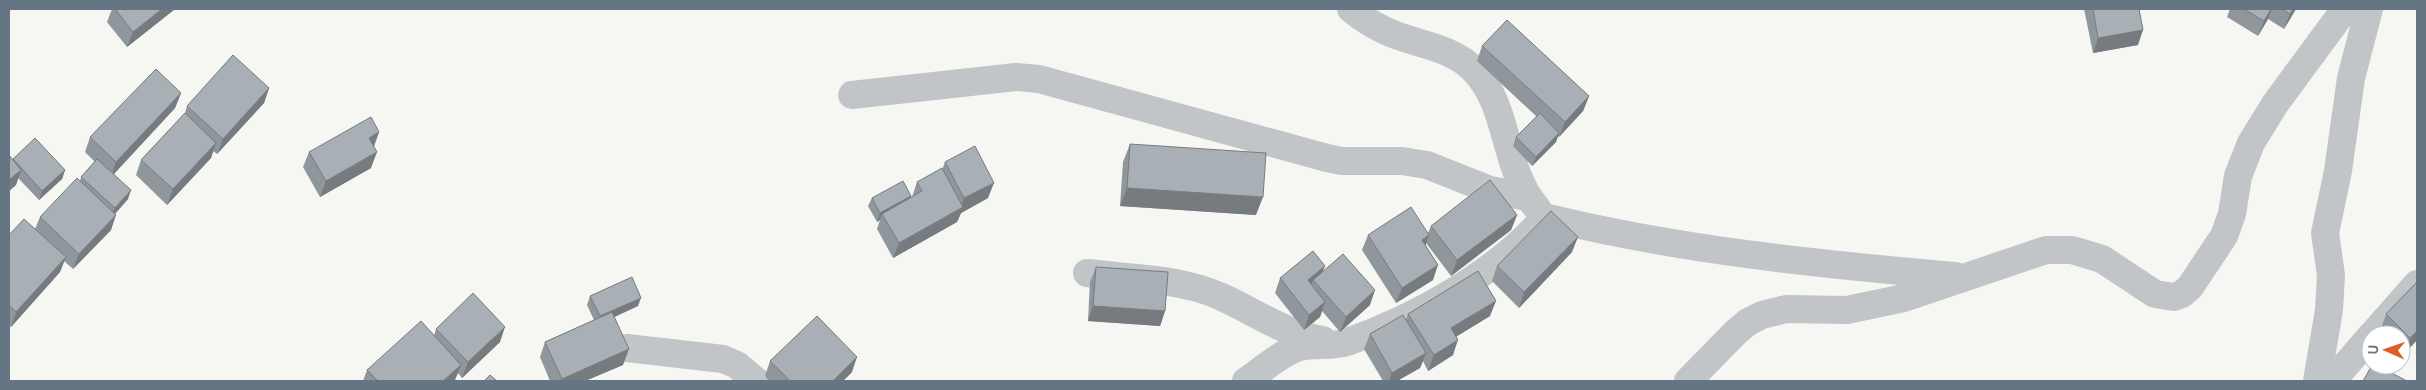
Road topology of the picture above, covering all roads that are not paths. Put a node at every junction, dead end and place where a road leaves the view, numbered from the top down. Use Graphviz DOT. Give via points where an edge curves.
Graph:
graph roads {
  1 [pos="1351,9"];
  2 [pos="2346,9"];
  3 [pos="2369,9"];
  4 [pos="852,95"];
  5 [pos="1536,207"];
  6 [pos="1087,273"];
  7 [pos="1967,277"];
  8 [pos="2417,284"];
  9 [pos="2382,325"];
  10 [pos="1344,343"];
  11 [pos="627,348"];
  12 [pos="1295,348"];
  13 [pos="2361,348"];
  14 [pos="756,381"];
  15 [pos="1246,381"];
  16 [pos="1280,381"];
  17 [pos="1688,381"];
  18 [pos="2317,381"];
  19 [pos="2332,381"];
  1 -- 5 [label="street" via="1391,34 1457,56 1475,70 1491,91 1514,164"];
  2 -- 7 [label="street" via="2280,96 2251,143 2238,176 2232,214 2224,236 2182,294 2174,297 2155,294 2102,259 2072,250 2046,250"];
  3 -- 18 [label="street" via="2351,78 2326,233 2329,310"];
  4 -- 5 [label="street" via="1016,77 1039,79 1327,158 1402,161 1427,166"];
  5 -- 7 [label="street" via="1635,236 1745,254 1844,267"];
  5 -- 10 [label="street" via="1533,230 1460,289 1396,323"];
  6 -- 10 [label="street" via="1193,287 1302,337"];
  7 -- 17 [label="street" via="1904,298 1847,310 1786,309 1762,316 1736,332"];
  8 -- 9 [label="street"];
  10 -- 12 [label="street"];
  11 -- 14 [label="street" via="724,359"];
  12 -- 15 [label="street"];
  12 -- 16 [label="street"];
  13 -- 19 [label="street"];
}
